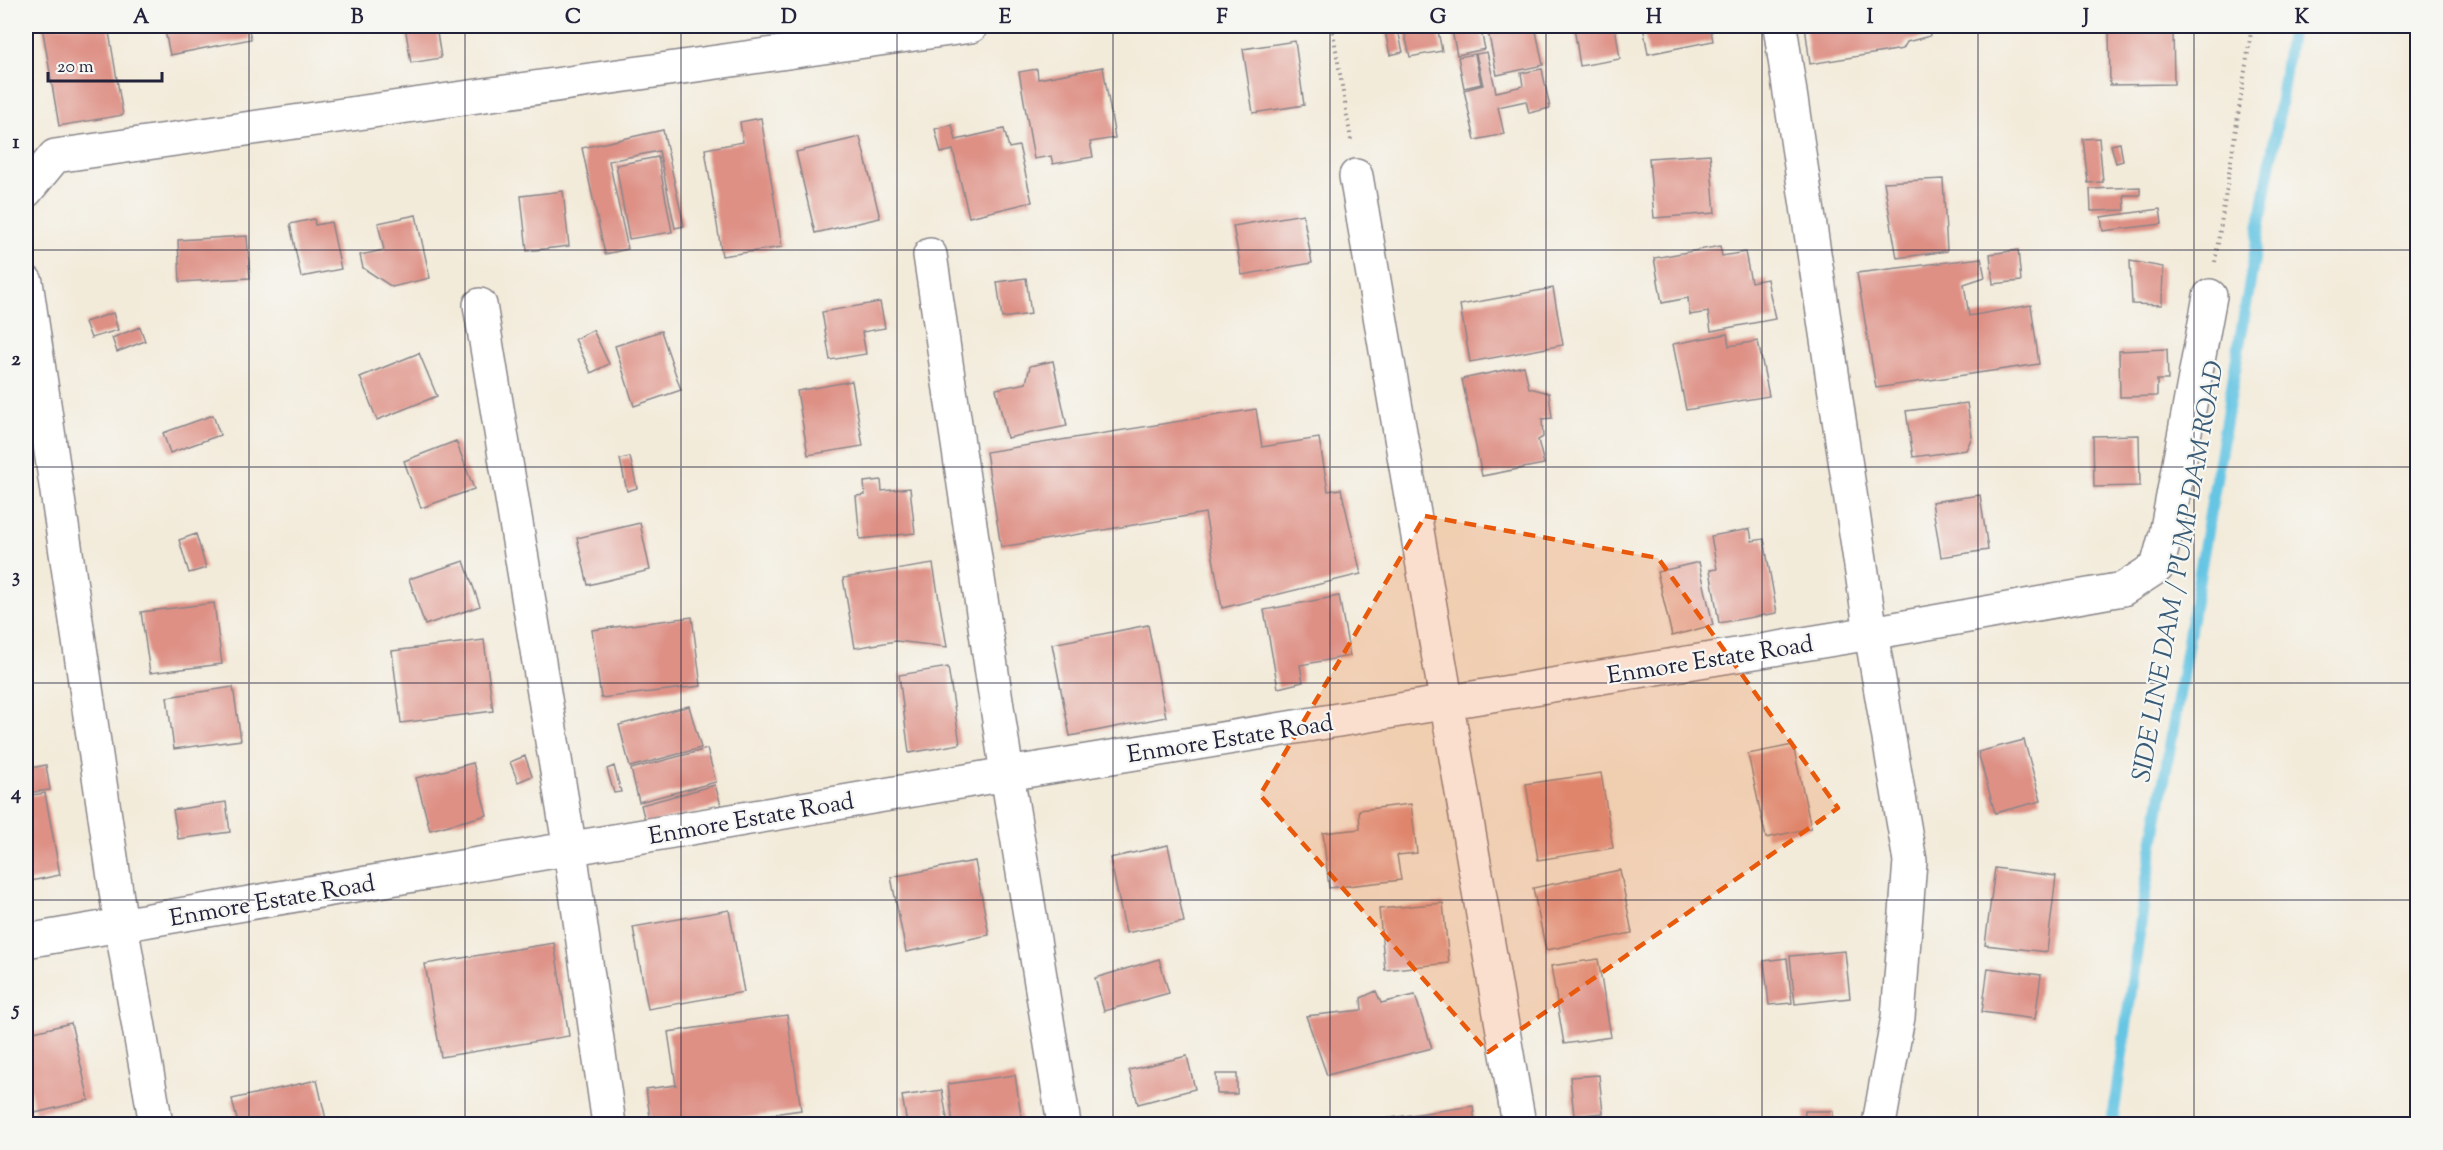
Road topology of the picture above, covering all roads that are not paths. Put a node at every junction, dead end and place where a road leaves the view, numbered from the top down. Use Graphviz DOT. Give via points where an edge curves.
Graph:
graph roads {
  1 [pos="971,26"];
  2 [pos="1780,26"];
  3 [pos="1356,176"];
  4 [pos="26,191"];
  5 [pos="930,255"];
  6 [pos="26,282"];
  7 [pos="2210,296"];
  8 [pos="480,305"];
  9 [pos="1871,633"];
  10 [pos="1447,703"];
  11 [pos="1007,774"];
  12 [pos="570,850"];
  13 [pos="121,925"];
  14 [pos="26,941"];
  15 [pos="156,1125"];
  16 [pos="609,1125"];
  17 [pos="1064,1125"];
  18 [pos="1519,1125"];
  19 [pos="1879,1125"];
  1 -- 4 [label="street" via="55,156"];
  2 -- 9 [label="street"];
  3 -- 10 [label="street"];
  5 -- 11 [label="street"];
  6 -- 13 [label="street"];
  7 -- 9 [label="street, Enmore Estate Road" via="2157,567 2123,589"];
  8 -- 12 [label="street"];
  9 -- 10 [label="street, Enmore Estate Road"];
  9 -- 19 [label="street" via="1910,861 1898,1017"];
  10 -- 11 [label="street, Enmore Estate Road"];
  10 -- 18 [label="street"];
  11 -- 12 [label="street, Enmore Estate Road"];
  11 -- 17 [label="street"];
  12 -- 13 [label="street, Enmore Estate Road"];
  12 -- 16 [label="street"];
  13 -- 14 [label="street, Enmore Estate Road"];
  13 -- 15 [label="street"];
}
